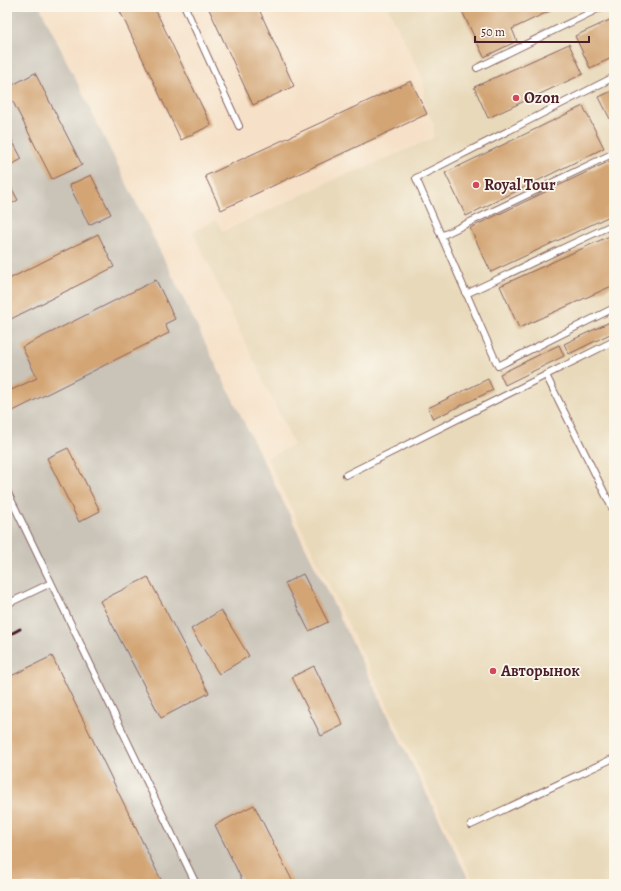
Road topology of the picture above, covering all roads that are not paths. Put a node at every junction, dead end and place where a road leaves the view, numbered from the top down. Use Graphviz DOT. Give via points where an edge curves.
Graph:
graph roads {
  1 [pos="185,7"];
  2 [pos="602,7"];
  3 [pos="477,68"];
  4 [pos="614,78"];
  5 [pos="240,126"];
  6 [pos="614,153"];
  7 [pos="614,224"];
  8 [pos="441,236"];
  9 [pos="466,294"];
  10 [pos="614,308"];
  11 [pos="614,341"];
  12 [pos="546,375"];
  13 [pos="346,475"];
  14 [pos="7,491"];
  15 [pos="614,512"];
  16 [pos="51,583"];
  17 [pos="7,604"];
  18 [pos="614,758"];
  19 [pos="471,825"];
  20 [pos="196,884"];
  1 -- 5 [label="lane"];
  2 -- 3 [label="lane"];
  4 -- 8 [label="lane" via="416,178"];
  6 -- 8 [label="lane"];
  7 -- 9 [label="lane"];
  8 -- 9 [label="lane"];
  9 -- 10 [label="lane" via="498,366"];
  11 -- 12 [label="lane"];
  12 -- 13 [label="lane"];
  12 -- 15 [label="lane"];
  14 -- 16 [label="lane"];
  16 -- 17 [label="lane"];
  16 -- 20 [label="lane"];
  18 -- 19 [label="lane"];
}
